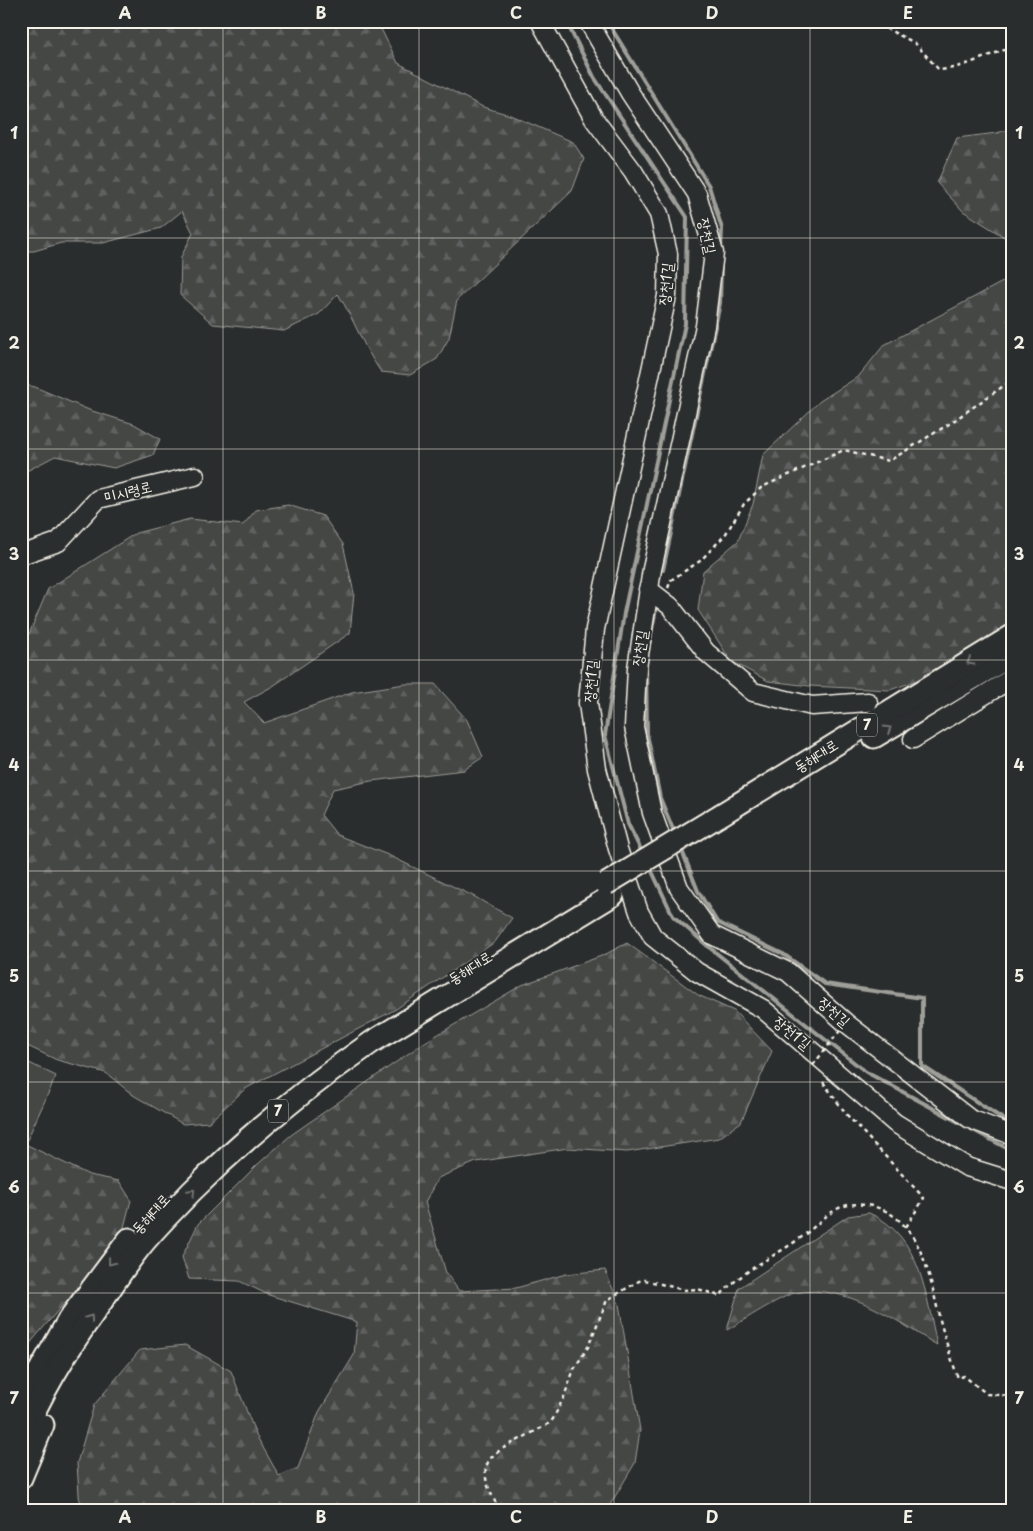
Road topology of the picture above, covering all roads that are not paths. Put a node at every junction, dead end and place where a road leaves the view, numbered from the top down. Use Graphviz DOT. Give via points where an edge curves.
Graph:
graph roads {
  1 [pos="540,21"];
  2 [pos="588,21"];
  3 [pos="195,476"];
  4 [pos="21,555"];
  5 [pos="648,589"];
  6 [pos="1012,636"];
  7 [pos="1012,655"];
  8 [pos="1012,678"];
  9 [pos="868,702"];
  10 [pos="913,739"];
  11 [pos="724,820"];
  12 [pos="1012,1136"];
  13 [pos="1012,1181"];
  14 [pos="65,1342"];
  15 [pos="21,1379"];
  16 [pos="21,1403"];
  17 [pos="21,1441"];
  18 [pos="21,1478"];
  1 -- 13 [label="street, 장천1길" via="594,119 633,171 659,214 668,254 667,296 595,629 588,703 597,769 639,912 653,937 697,972 763,1010 896,1123 967,1167"];
  2 -- 5 [label="street, 장천길" via="630,93 697,194 714,253 705,326"];
  3 -- 4 [label="street, 미시령로" via="98,499 58,542"];
  5 -- 9 [label="street" via="664,601 706,652 753,692 812,706"];
  5 -- 12 [label="street, 장천길" via="637,668 634,727 652,812 679,888 712,934 788,972 846,1023 970,1119"];
  6 -- 11 [label="main road, 동해대로 / 7, one-way"];
  11 -- 7 [label="main road, 동해대로 / 7, one-way"];
  8 -- 10 [label="street"];
  11 -- 14 [label="main road, 동해대로 / 7" via="372,1042 270,1117 217,1166 138,1249"];
  14 -- 15 [label="main road"];
  14 -- 16 [label="main road, 동해대로 / 7"];
  14 -- 17 [label="main road, 동해대로 / 7" via="52,1378"];
  14 -- 18 [label="main road" via="63,1377"];
}
